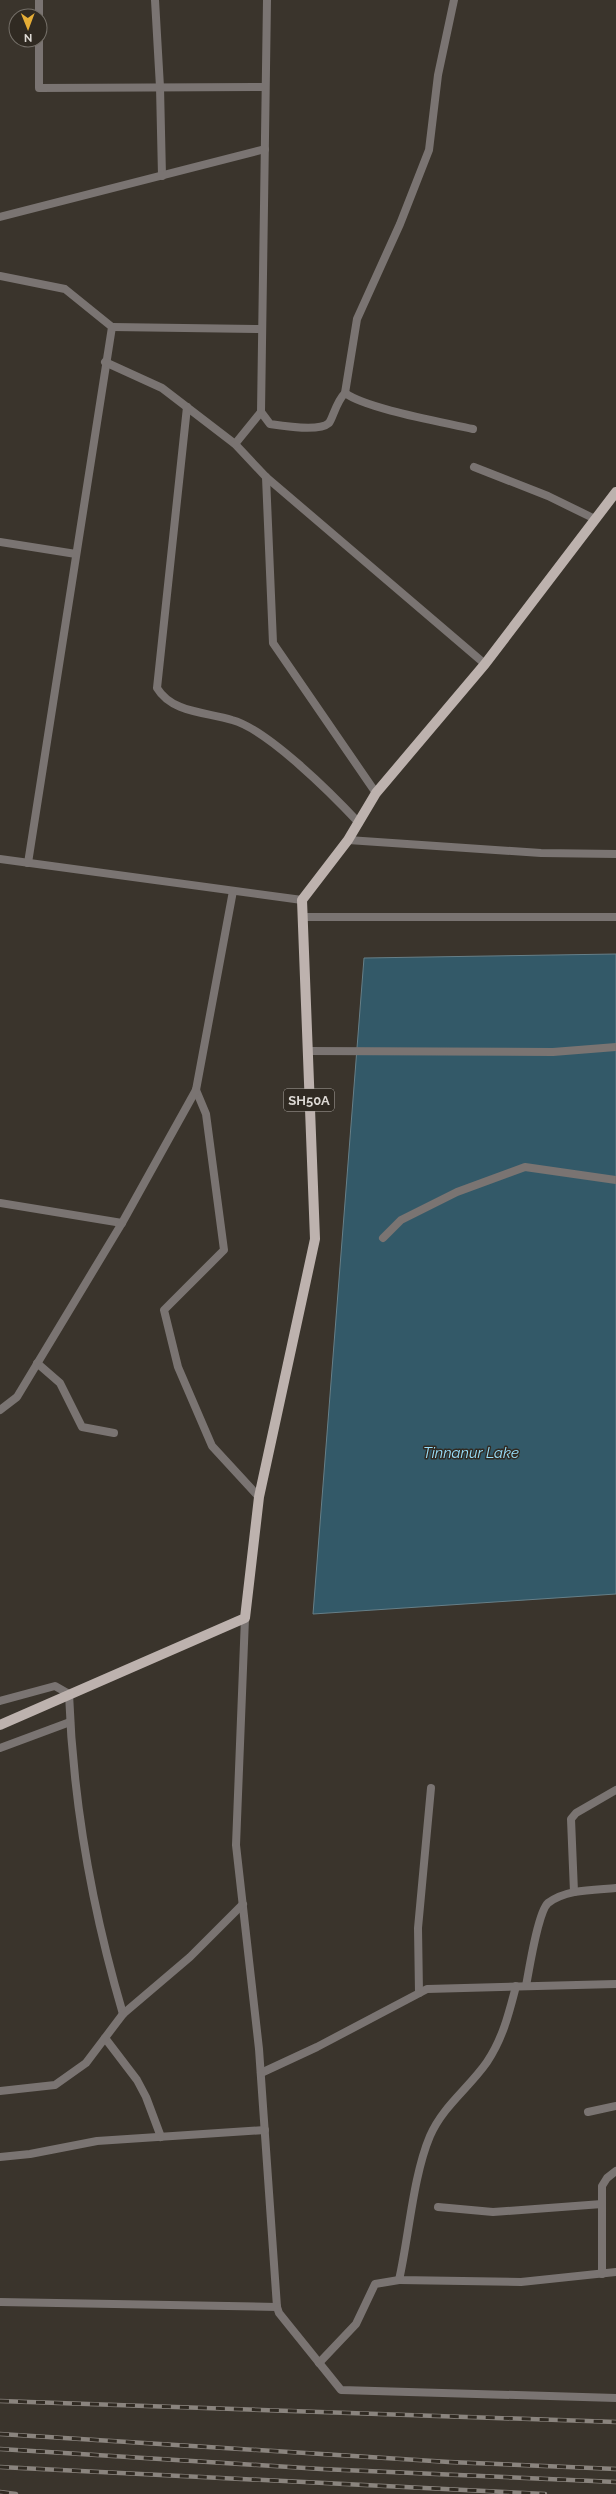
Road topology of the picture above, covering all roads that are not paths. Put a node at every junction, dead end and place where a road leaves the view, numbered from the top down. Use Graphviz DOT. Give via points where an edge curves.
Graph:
graph roads {
  1 [pos="155,0"];
  2 [pos="267,0"];
  3 [pos="454,0"];
  4 [pos="39,48"];
  5 [pos="160,87"];
  6 [pos="266,87"];
  7 [pos="265,149"];
  8 [pos="162,176"];
  9 [pos="0,217"];
  10 [pos="0,276"];
  11 [pos="112,327"];
  12 [pos="262,329"];
  13 [pos="106,362"];
  14 [pos="345,393"];
  15 [pos="187,407"];
  16 [pos="261,412"];
  17 [pos="473,429"];
  18 [pos="235,444"];
  19 [pos="474,467"];
  20 [pos="266,477"];
  21 [pos="616,492"];
  22 [pos="595,519"];
  23 [pos="0,542"];
  24 [pos="76,554"];
  25 [pos="485,664"];
  26 [pos="376,793"];
  27 [pos="358,823"];
  28 [pos="348,840"];
  29 [pos="616,854"];
  30 [pos="0,860"];
  31 [pos="28,863"];
  32 [pos="233,891"];
  33 [pos="302,900"];
  34 [pos="302,917"];
  35 [pos="616,917"];
  36 [pos="616,1047"];
  37 [pos="308,1051"];
  38 [pos="196,1090"];
  39 [pos="616,1180"];
  40 [pos="0,1203"];
  41 [pos="122,1223"];
  42 [pos="383,1238"];
  43 [pos="37,1363"];
  44 [pos="0,1410"];
  45 [pos="114,1433"];
  46 [pos="260,1497"];
  47 [pos="245,1618"];
  48 [pos="69,1694"];
  49 [pos="0,1701"];
  50 [pos="70,1722"];
  51 [pos="0,1725"];
  52 [pos="0,1748"];
  53 [pos="431,1788"];
  54 [pos="616,1790"];
  55 [pos="616,1888"];
  56 [pos="574,1892"];
  57 [pos="243,1904"];
  58 [pos="616,1984"];
  59 [pos="516,1986"];
  60 [pos="526,1986"];
  61 [pos="419,1993"];
  62 [pos="123,2014"];
  63 [pos="105,2038"];
  64 [pos="261,2073"];
  65 [pos="0,2091"];
  66 [pos="616,2106"];
  67 [pos="588,2112"];
  68 [pos="265,2130"];
  69 [pos="161,2137"];
  70 [pos="0,2157"];
  71 [pos="616,2171"];
  72 [pos="602,2204"];
  73 [pos="438,2208"];
  74 [pos="616,2272"];
  75 [pos="602,2274"];
  76 [pos="399,2280"];
  77 [pos="0,2302"];
  78 [pos="277,2307"];
  79 [pos="319,2363"];
  80 [pos="616,2398"];
  1 -- 5 [label="street"];
  2 -- 6 [label="street"];
  3 -- 14 [label="street" via="438,75 429,150 400,224 357,320"];
  4 -- 5 [label="street" via="40,88"];
  5 -- 6 [label="street"];
  5 -- 8 [label="street"];
  6 -- 7 [label="street"];
  7 -- 8 [label="street"];
  7 -- 12 [label="street"];
  8 -- 9 [label="street"];
  10 -- 11 [label="street" via="64,289"];
  11 -- 12 [label="street"];
  11 -- 13 [label="street"];
  12 -- 16 [label="street"];
  13 -- 15 [label="street" via="162,388"];
  13 -- 24 [label="street"];
  14 -- 16 [label="street" via="338,400 330,422 324,426 311,428 270,424"];
  14 -- 17 [label="street" via="370,404"];
  15 -- 18 [label="street"];
  15 -- 27 [label="street" via="157,688 164,699 177,706 234,720 260,734 330,791"];
  16 -- 18 [label="street"];
  18 -- 20 [label="street"];
  19 -- 22 [label="street" via="548,496"];
  20 -- 25 [label="street"];
  20 -- 26 [label="street" via="273,643"];
  21 -- 22 [label="main road"];
  22 -- 25 [label="main road"];
  23 -- 24 [label="street"];
  24 -- 31 [label="street"];
  25 -- 26 [label="main road"];
  26 -- 27 [label="main road"];
  27 -- 28 [label="main road"];
  28 -- 29 [label="street" via="541,854"];
  28 -- 33 [label="main road"];
  30 -- 31 [label="street"];
  31 -- 32 [label="street"];
  32 -- 33 [label="street"];
  32 -- 38 [label="street"];
  33 -- 34 [label="main road, SH50A"];
  34 -- 35 [label="street"];
  34 -- 37 [label="main road, SH50A"];
  36 -- 37 [label="street" via="553,1052"];
  37 -- 46 [label="main road, SH50A" via="315,1239"];
  38 -- 41 [label="street"];
  38 -- 46 [label="street" via="206,1114 224,1250 164,1310 178,1367 212,1446"];
  39 -- 42 [label="street" via="525,1167 457,1192 401,1220"];
  40 -- 41 [label="street"];
  41 -- 43 [label="street"];
  43 -- 44 [label="street" via="17,1397"];
  43 -- 45 [label="street" via="60,1383 82,1427"];
  46 -- 47 [label="main road, SH50A"];
  47 -- 48 [label="main road"];
  47 -- 57 [label="street" via="236,1845"];
  48 -- 49 [label="street" via="55,1686"];
  48 -- 50 [label="street"];
  48 -- 51 [label="main road"];
  50 -- 52 [label="street"];
  50 -- 62 [label="street" via="71,1757 87,1871 103,1948"];
  53 -- 61 [label="street" via="418,1928"];
  54 -- 56 [label="street" via="576,1813 571,1820"];
  55 -- 56 [label="street"];
  56 -- 60 [label="street" via="548,1904 540,1917"];
  57 -- 62 [label="street" via="190,1957"];
  57 -- 64 [label="street"];
  58 -- 60 [label="street"];
  59 -- 60 [label="street"];
  59 -- 61 [label="street" via="427,1988"];
  59 -- 76 [label="street" via="503,2034 487,2062 443,2112 430,2135 422,2158"];
  61 -- 64 [label="street" via="316,2048"];
  62 -- 63 [label="street"];
  63 -- 65 [label="street" via="86,2063 55,2085"];
  63 -- 69 [label="street" via="137,2080"];
  64 -- 68 [label="street"];
  66 -- 67 [label="street"];
  68 -- 69 [label="street"];
  68 -- 78 [label="street"];
  69 -- 70 [label="street" via="97,2141"];
  71 -- 72 [label="street" via="602,2186"];
  72 -- 73 [label="street" via="493,2212"];
  72 -- 75 [label="street"];
  74 -- 75 [label="street"];
  75 -- 76 [label="street" via="521,2282"];
  76 -- 79 [label="street" via="375,2284 356,2324"];
  77 -- 78 [label="street"];
  78 -- 79 [label="street"];
  79 -- 80 [label="street" via="341,2390"];
}
